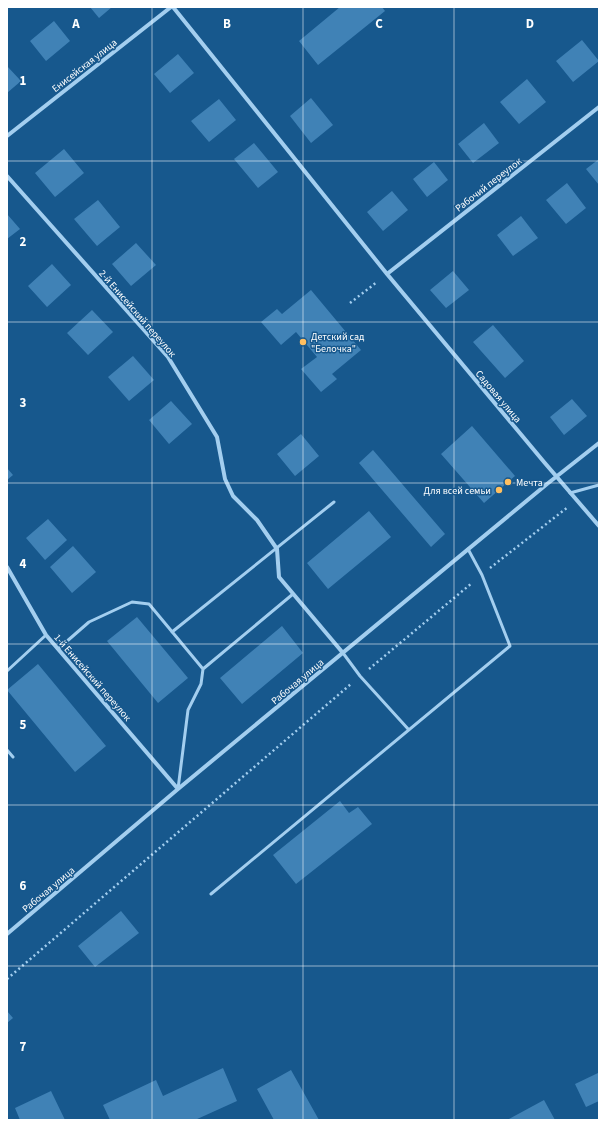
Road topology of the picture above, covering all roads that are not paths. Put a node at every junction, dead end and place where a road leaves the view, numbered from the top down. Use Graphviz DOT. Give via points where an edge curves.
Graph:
graph roads {
  1 [pos="172,7"];
  2 [pos="599,107"];
  3 [pos="7,136"];
  4 [pos="7,176"];
  5 [pos="387,274"];
  6 [pos="599,443"];
  7 [pos="556,477"];
  8 [pos="599,485"];
  9 [pos="570,493"];
  10 [pos="334,502"];
  11 [pos="599,526"];
  12 [pos="277,549"];
  13 [pos="468,550"];
  14 [pos="7,567"];
  15 [pos="293,594"];
  16 [pos="172,632"];
  17 [pos="46,635"];
  18 [pos="58,649"];
  19 [pos="343,653"];
  20 [pos="203,669"];
  21 [pos="7,671"];
  22 [pos="409,730"];
  23 [pos="7,750"];
  24 [pos="13,757"];
  25 [pos="178,789"];
  26 [pos="211,894"];
  27 [pos="7,934"];
  1 -- 3 [label="street, Енисейская улица"];
  1 -- 5 [label="street"];
  2 -- 5 [label="street, Рабочий переулок"];
  4 -- 12 [label="street, 2-й Енисейский переулок" via="168,357 217,437 225,479 233,496 258,520"];
  5 -- 7 [label="street, Садовая улица"];
  6 -- 7 [label="street, Рабочая улица"];
  7 -- 9 [label="street, Садовая улица"];
  7 -- 13 [label="street, Рабочая улица"];
  8 -- 9 [label="lane"];
  9 -- 11 [label="street, Садовая улица"];
  10 -- 12 [label="lane"];
  12 -- 15 [label="street, 2-й Енисейский переулок" via="279,577"];
  12 -- 16 [label="lane"];
  13 -- 19 [label="street, Рабочая улица"];
  13 -- 22 [label="lane" via="482,575 510,646"];
  14 -- 17 [label="street, 1-й Енисейский переулок"];
  15 -- 19 [label="street, 2-й Енисейский переулок"];
  15 -- 20 [label="lane"];
  16 -- 18 [label="lane" via="149,604 132,602 89,622"];
  16 -- 20 [label="lane"];
  17 -- 18 [label="street, 1-й Енисейский переулок"];
  17 -- 21 [label="lane"];
  18 -- 25 [label="street, 1-й Енисейский переулок"];
  19 -- 22 [label="lane" via="360,676"];
  19 -- 25 [label="street, Рабочая улица"];
  20 -- 25 [label="lane" via="201,684 188,710"];
  22 -- 26 [label="lane"];
  23 -- 24 [label="lane"];
  25 -- 27 [label="street, Рабочая улица"];
}
